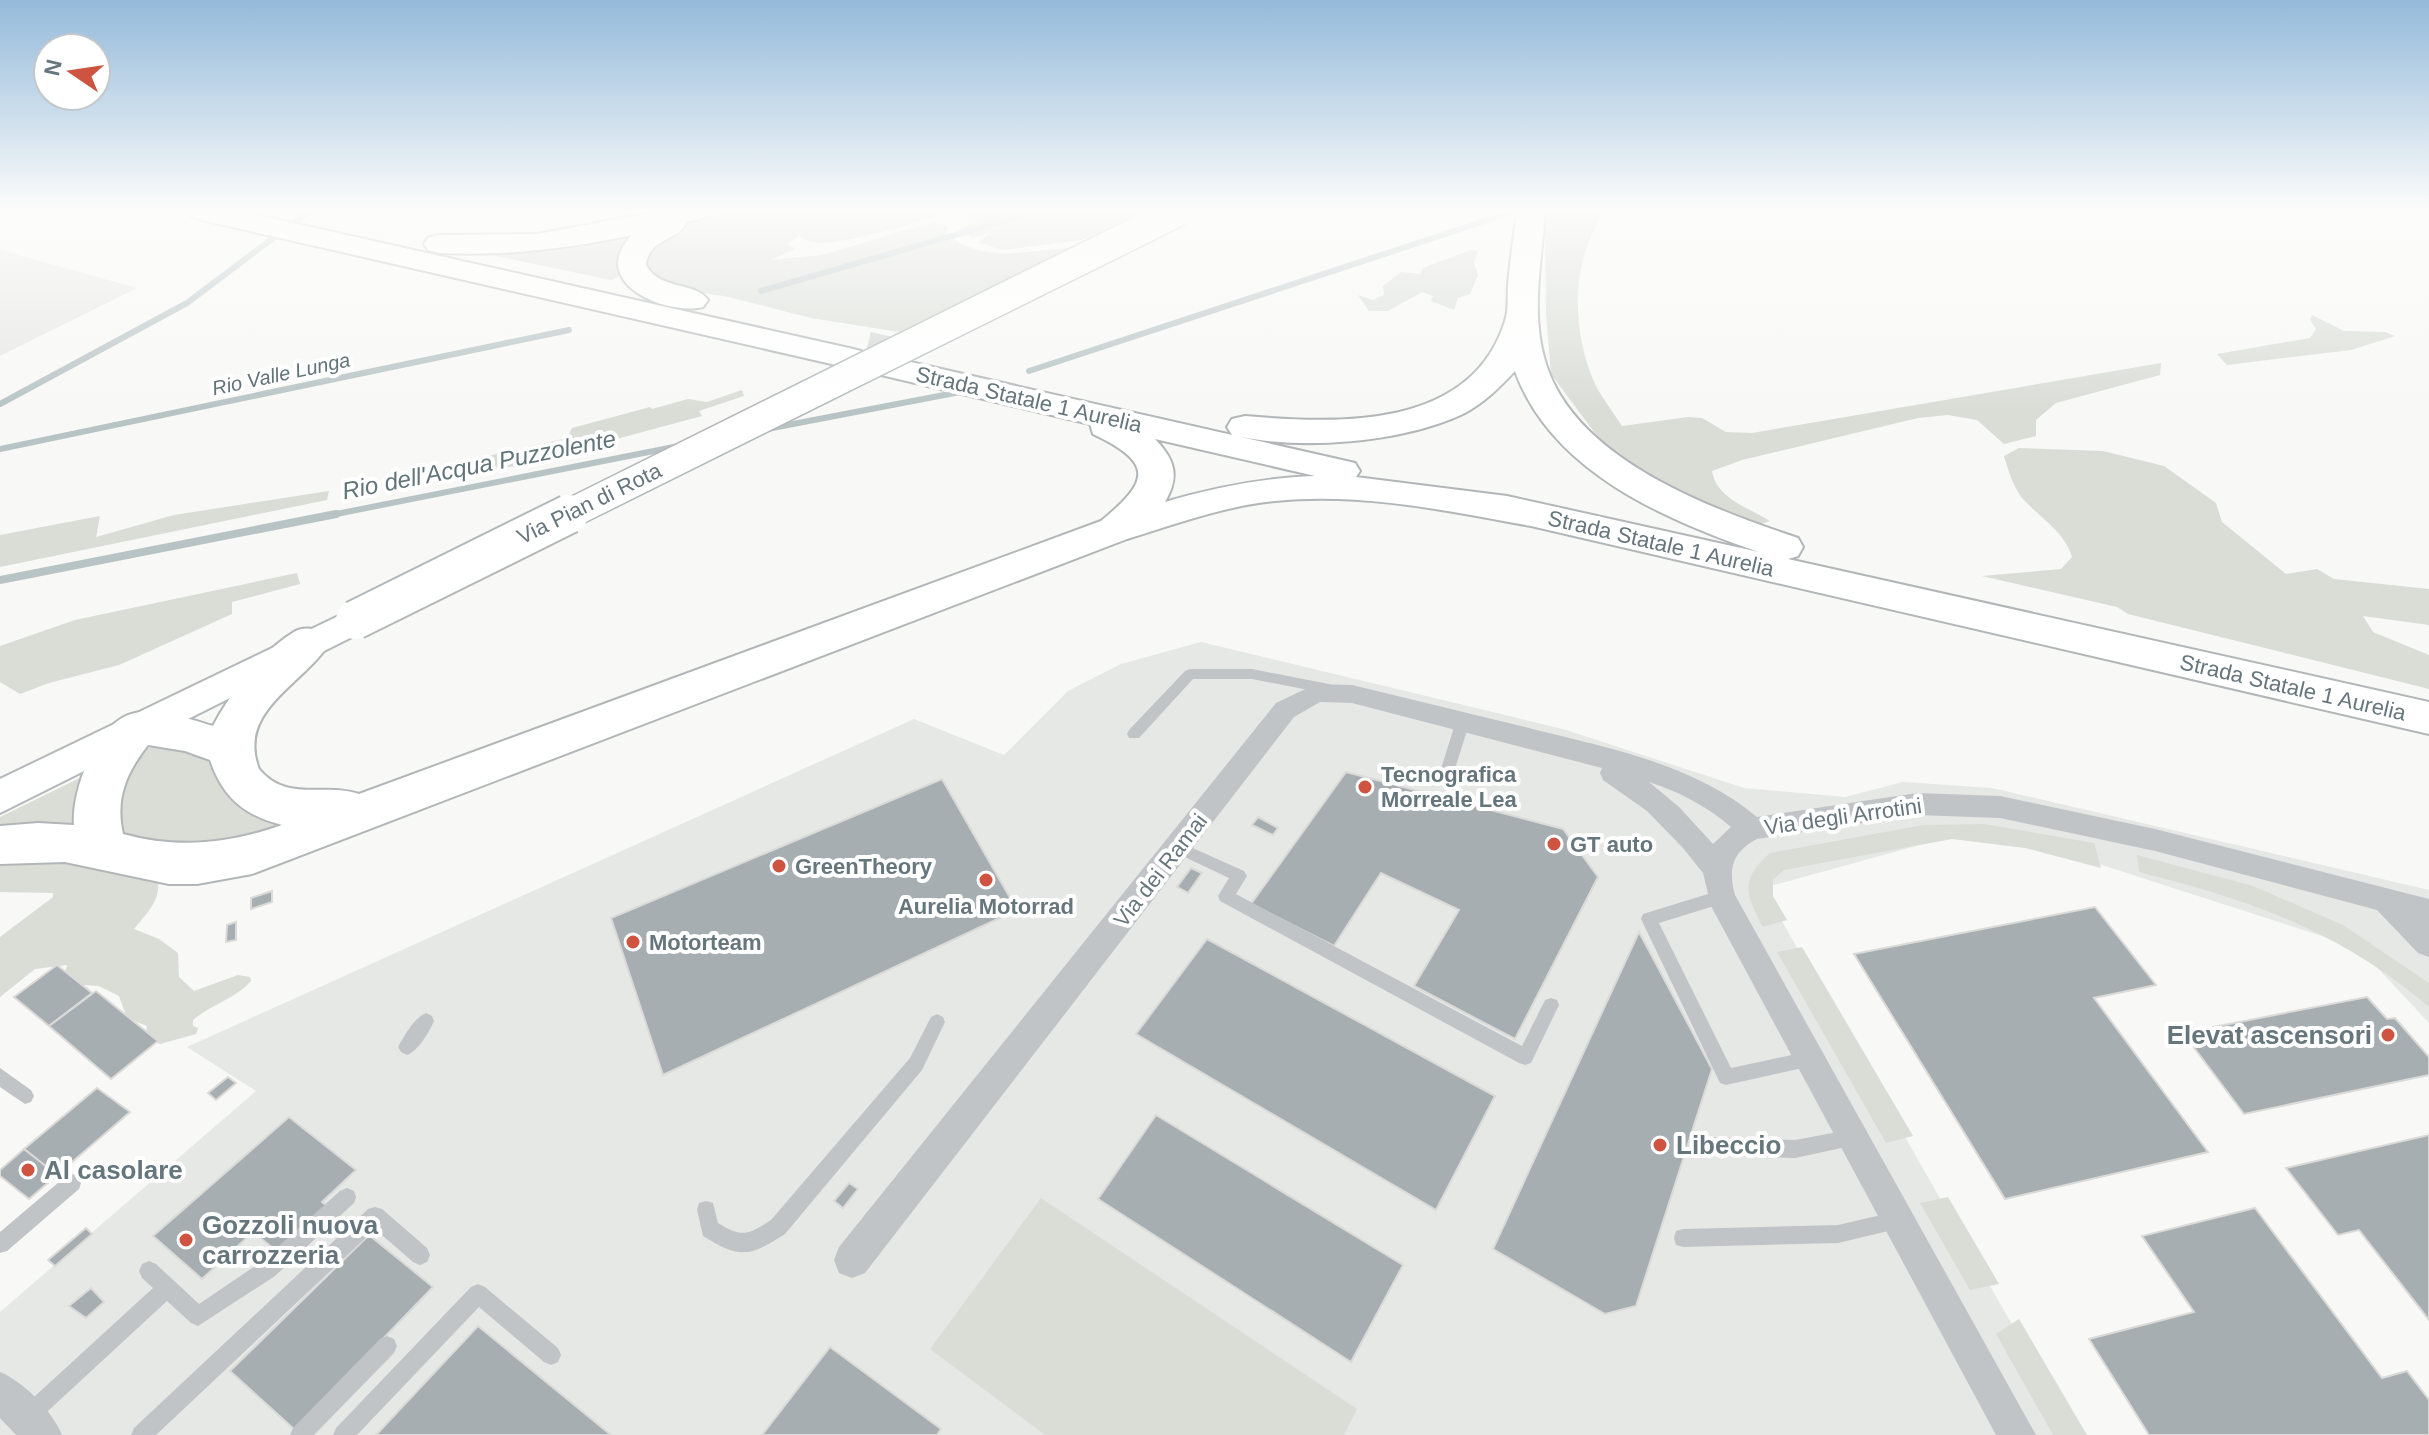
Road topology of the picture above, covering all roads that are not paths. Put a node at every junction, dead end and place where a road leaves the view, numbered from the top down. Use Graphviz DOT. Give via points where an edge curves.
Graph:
graph roads {
  1 [pos="524,278"];
  2 [pos="554,278"];
  3 [pos="640,278"];
  4 [pos="1044,278"];
  5 [pos="1525,278"];
  6 [pos="1522,319"];
  7 [pos="813,336"];
  8 [pos="881,358"];
  9 [pos="1015,396"];
  10 [pos="1187,420"];
  11 [pos="1534,514"];
  12 [pos="1113,530"];
  13 [pos="1878,576"];
  14 [pos="309,642"];
  15 [pos="1352,694"];
  16 [pos="2429,700"];
  17 [pos="2429,718"];
  18 [pos="1463,721"];
  19 [pos="136,729"];
  20 [pos="1134,734"];
  21 [pos="1568,748"];
  22 [pos="231,750"];
  23 [pos="1447,772"];
  24 [pos="0,797"];
  25 [pos="384,803"];
  26 [pos="1752,829"];
  27 [pos="0,845"];
  28 [pos="1177,847"];
  29 [pos="102,848"];
  30 [pos="1718,882"];
  31 [pos="2387,901"];
  32 [pos="2429,911"];
  33 [pos="2429,944"];
  34 [pos="1551,1005"];
  35 [pos="426,1021"];
  36 [pos="937,1022"];
  37 [pos="407,1047"];
  38 [pos="1810,1059"];
  39 [pos="0,1076"];
  40 [pos="25,1096"];
  41 [pos="1854,1137"];
  42 [pos="1710,1146"];
  43 [pos="72,1183"];
  44 [pos="347,1197"];
  45 [pos="706,1210"];
  46 [pos="1899,1220"];
  47 [pos="1683,1238"];
  48 [pos="0,1244"];
  49 [pos="420,1255"];
  50 [pos="852,1260"];
  51 [pos="149,1271"];
  52 [pos="168,1287"];
  53 [pos="387,1346"];
  54 [pos="551,1355"];
  55 [pos="0,1391"];
  56 [pos="34,1426"];
  57 [pos="141,1435"];
  58 [pos="300,1435"];
  59 [pos="343,1435"];
  60 [pos="2017,1435"];
  1 -- 8 [label="highway, Strada Statale 1 Aurelia"];
  2 -- 7 [label="highway, Strada Statale 1 Aurelia"];
  3 -- 7 [label="highway" via="656,289"];
  4 -- 14 [label="main road, Via Pian di Rota, bridge"];
  5 -- 6 [label="highway"];
  6 -- 10 [label="highway" via="1504,362 1480,388 1410,421 1306,431"];
  6 -- 13 [label="highway" via="1528,364 1545,399 1603,461 1700,516"];
  7 -- 8 [label="highway, Strada Statale 1 Aurelia"];
  8 -- 9 [label="highway, Strada Statale 1 Aurelia"];
  8 -- 10 [label="highway, Strada Statale 1 Aurelia"];
  9 -- 11 [label="highway, Strada Statale 1 Aurelia"];
  9 -- 12 [label="highway" via="1112,428 1152,456 1158,473 1154,491 1136,514"];
  10 -- 13 [label="highway, Strada Statale 1 Aurelia"];
  11 -- 12 [label="highway" via="1388,491 1307,487 1230,496"];
  11 -- 17 [label="highway, Strada Statale 1 Aurelia"];
  12 -- 25 [label="highway"];
  13 -- 16 [label="highway, Strada Statale 1 Aurelia"];
  14 -- 19 [label="main road, Via Pian di Rota"];
  14 -- 22 [label="highway" via="250,702 235,726"];
  15 -- 18 [label="street, Via dei Ramai"];
  15 -- 20 [label="lane" via="1252,674 1190,674"];
  15 -- 28 [label="street, Via dei Ramai" via="1316,693 1285,710"];
  18 -- 21 [label="street, Via dei Ramai"];
  18 -- 23 [label="lane"];
  19 -- 22 [label="highway" via="181,732"];
  19 -- 24 [label="main road, Via Pian di Rota"];
  19 -- 29 [label="highway" via="104,774 94,804"];
  21 -- 26 [label="street, Via dei Ramai" via="1703,792"];
  21 -- 30 [label="street, Via dei Ramai" via="1642,789 1670,813"];
  22 -- 25 [label="highway" via="248,789 276,806 330,810"];
  25 -- 29 [label="highway" via="229,860 165,864"];
  26 -- 30 [label="street, Via degli Arrotini" via="1723,848"];
  26 -- 31 [label="street, Via degli Arrotini" via="1917,804 2000,807 2155,840"];
  27 -- 29 [label="highway"];
  28 -- 34 [label="lane" via="1239,876 1226,896 1525,1057"];
  28 -- 50 [label="street, Via dei Ramai"];
  30 -- 38 [label="street"];
  30 -- 38 [label="lane" via="1649,919 1726,1077"];
  31 -- 32 [label="street, Via degli Arrotini"];
  31 -- 33 [label="street"];
  35 -- 37 [label="lane"];
  36 -- 45 [label="lane" via="916,1064 778,1227 752,1245 733,1244 710,1229"];
  38 -- 41 [label="street"];
  39 -- 40 [label="lane"];
  41 -- 42 [label="lane" via="1795,1149"];
  41 -- 46 [label="street"];
  43 -- 48 [label="lane"];
  44 -- 52 [label="lane" via="268,1269 198,1316"];
  46 -- 47 [label="lane" via="1838,1234"];
  46 -- 60 [label="street"];
  49 -- 57 [label="lane" via="375,1216"];
  51 -- 52 [label="lane"];
  52 -- 56 [label="lane"];
  53 -- 58 [label="lane"];
  54 -- 59 [label="lane" via="478,1294"];
  55 -- 56 [label="street"];
}
